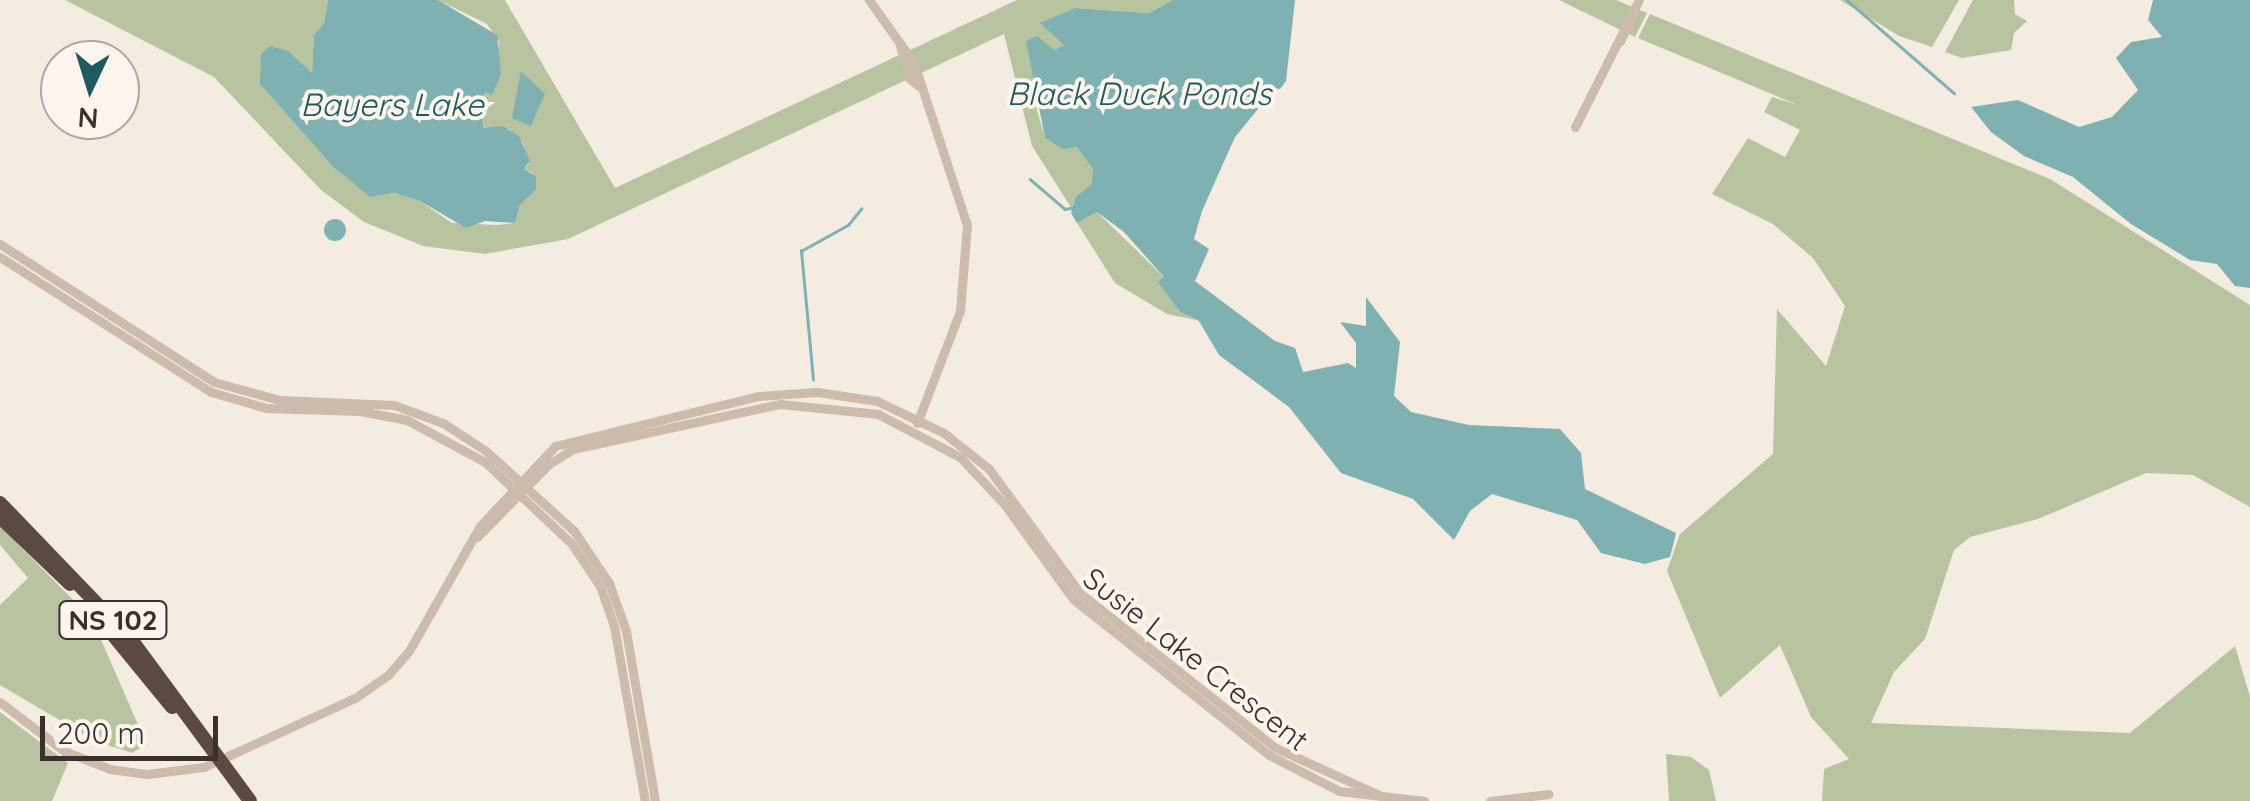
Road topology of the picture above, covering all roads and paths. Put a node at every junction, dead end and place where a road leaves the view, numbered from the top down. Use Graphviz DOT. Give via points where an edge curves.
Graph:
graph roads {
  1 [pos="869,0"];
  2 [pos="1640,0"];
  3 [pos="1574,127"];
  4 [pos="0,244"];
  5 [pos="0,257"];
  6 [pos="917,423"];
  7 [pos="520,488"];
  8 [pos="0,503"];
  9 [pos="536,509"];
  10 [pos="499,515"];
  11 [pos="0,517"];
  12 [pos="470,542"];
  13 [pos="0,702"];
  14 [pos="209,750"];
  15 [pos="225,774"];
  16 [pos="647,780"];
  17 [pos="1549,794"];
  18 [pos="1382,799"];
  19 [pos="240,801"];
  20 [pos="250,801"];
  21 [pos="645,801"];
  22 [pos="655,801"];
  23 [pos="1424,801"];
  24 [pos="1490,801"];
  1 -- 6 [label="street" via="919,86 954,174 968,247 954,338"];
  2 -- 3 [label="street"];
  4 -- 7 [label="street" via="214,382 280,400 358,400 417,412 466,436"];
  5 -- 7 [label="street" via="211,392 266,408 407,420"];
  6 -- 7 [label="street, Susie Lake Crescent" via="843,394 759,396 567,440"];
  6 -- 18 [label="street, Susie Lake Crescent" via="989,469 1048,555 1094,605 1274,746"];
  7 -- 9 [label="street"];
  7 -- 10 [label="street"];
  7 -- 12 [label="street"];
  7 -- 16 [label="street" via="582,541 614,593"];
  8 -- 14 [label="highway, NS 102" via="130,638"];
  9 -- 10 [label="street" via="520,506"];
  9 -- 16 [label="street" via="571,543 604,595"];
  10 -- 12 [label="street"];
  11 -- 14 [label="highway, NS 102" via="77,591"];
  12 -- 13 [label="street" via="409,651 388,675 354,698 204,768 164,774 110,769 64,750"];
  14 -- 15 [label="highway, NS 102"];
  15 -- 19 [label="highway, NS 102"];
  15 -- 20 [label="highway, NS 102"];
  16 -- 21 [label="street"];
  16 -- 22 [label="street"];
  17 -- 24 [label="street"];
  18 -- 23 [label="street, Susie Lake Crescent"];
}
